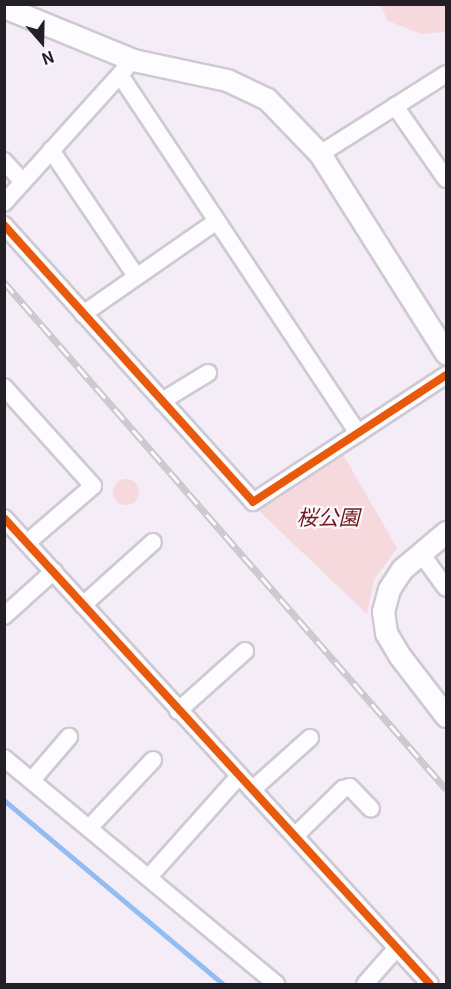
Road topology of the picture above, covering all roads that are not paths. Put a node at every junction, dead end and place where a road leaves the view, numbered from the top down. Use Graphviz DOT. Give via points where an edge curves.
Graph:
graph roads {
  1 [pos="4,7"];
  2 [pos="127,67"];
  3 [pos="447,74"];
  4 [pos="395,106"];
  5 [pos="51,150"];
  6 [pos="320,154"];
  7 [pos="4,161"];
  8 [pos="447,179"];
  9 [pos="22,181"];
  10 [pos="4,203"];
  11 [pos="217,221"];
  12 [pos="4,225"];
  13 [pos="136,276"];
  14 [pos="83,314"];
  15 [pos="447,353"];
  16 [pos="208,373"];
  17 [pos="447,375"];
  18 [pos="4,387"];
  19 [pos="162,401"];
  20 [pos="358,433"];
  21 [pos="4,518"];
  22 [pos="447,532"];
  23 [pos="28,542"];
  24 [pos="153,542"];
  25 [pos="420,552"];
  26 [pos="54,571"];
  27 [pos="447,588"];
  28 [pos="83,605"];
  29 [pos="4,616"];
  30 [pos="245,651"];
  31 [pos="178,711"];
  32 [pos="447,716"];
  33 [pos="69,737"];
  34 [pos="310,738"];
  35 [pos="4,758"];
  36 [pos="153,760"];
  37 [pos="239,776"];
  38 [pos="32,780"];
  39 [pos="252,790"];
  40 [pos="371,809"];
  41 [pos="90,827"];
  42 [pos="296,834"];
  43 [pos="148,877"];
  44 [pos="396,949"];
  45 [pos="276,984"];
  46 [pos="365,984"];
  47 [pos="430,984"];
  1 -- 2 [label="street"];
  2 -- 5 [label="street"];
  2 -- 6 [label="street" via="248,88 284,115"];
  2 -- 11 [label="street"];
  3 -- 4 [label="street"];
  4 -- 6 [label="street"];
  4 -- 8 [label="street"];
  5 -- 9 [label="street"];
  5 -- 13 [label="street"];
  6 -- 15 [label="street"];
  7 -- 9 [label="street"];
  9 -- 10 [label="street"];
  11 -- 13 [label="street"];
  11 -- 20 [label="street"];
  12 -- 14 [label="street"];
  13 -- 14 [label="street"];
  14 -- 19 [label="street"];
  16 -- 19 [label="street"];
  17 -- 20 [label="street"];
  18 -- 23 [label="street" via="93,486"];
  19 -- 20 [label="street" via="253,502"];
  21 -- 23 [label="street"];
  22 -- 25 [label="street"];
  23 -- 26 [label="street"];
  24 -- 28 [label="street"];
  25 -- 27 [label="street"];
  25 -- 32 [label="street" via="388,589 383,611 386,633"];
  26 -- 28 [label="street"];
  26 -- 29 [label="street"];
  28 -- 31 [label="street"];
  30 -- 31 [label="street"];
  31 -- 37 [label="street"];
  33 -- 38 [label="street"];
  34 -- 39 [label="street"];
  35 -- 38 [label="street"];
  36 -- 41 [label="street"];
  37 -- 39 [label="street"];
  37 -- 43 [label="street"];
  38 -- 41 [label="street"];
  39 -- 42 [label="street"];
  40 -- 42 [label="street" via="350,787 343,789"];
  41 -- 43 [label="street"];
  42 -- 44 [label="street"];
  43 -- 45 [label="street"];
  44 -- 46 [label="street"];
  44 -- 47 [label="street"];
}
